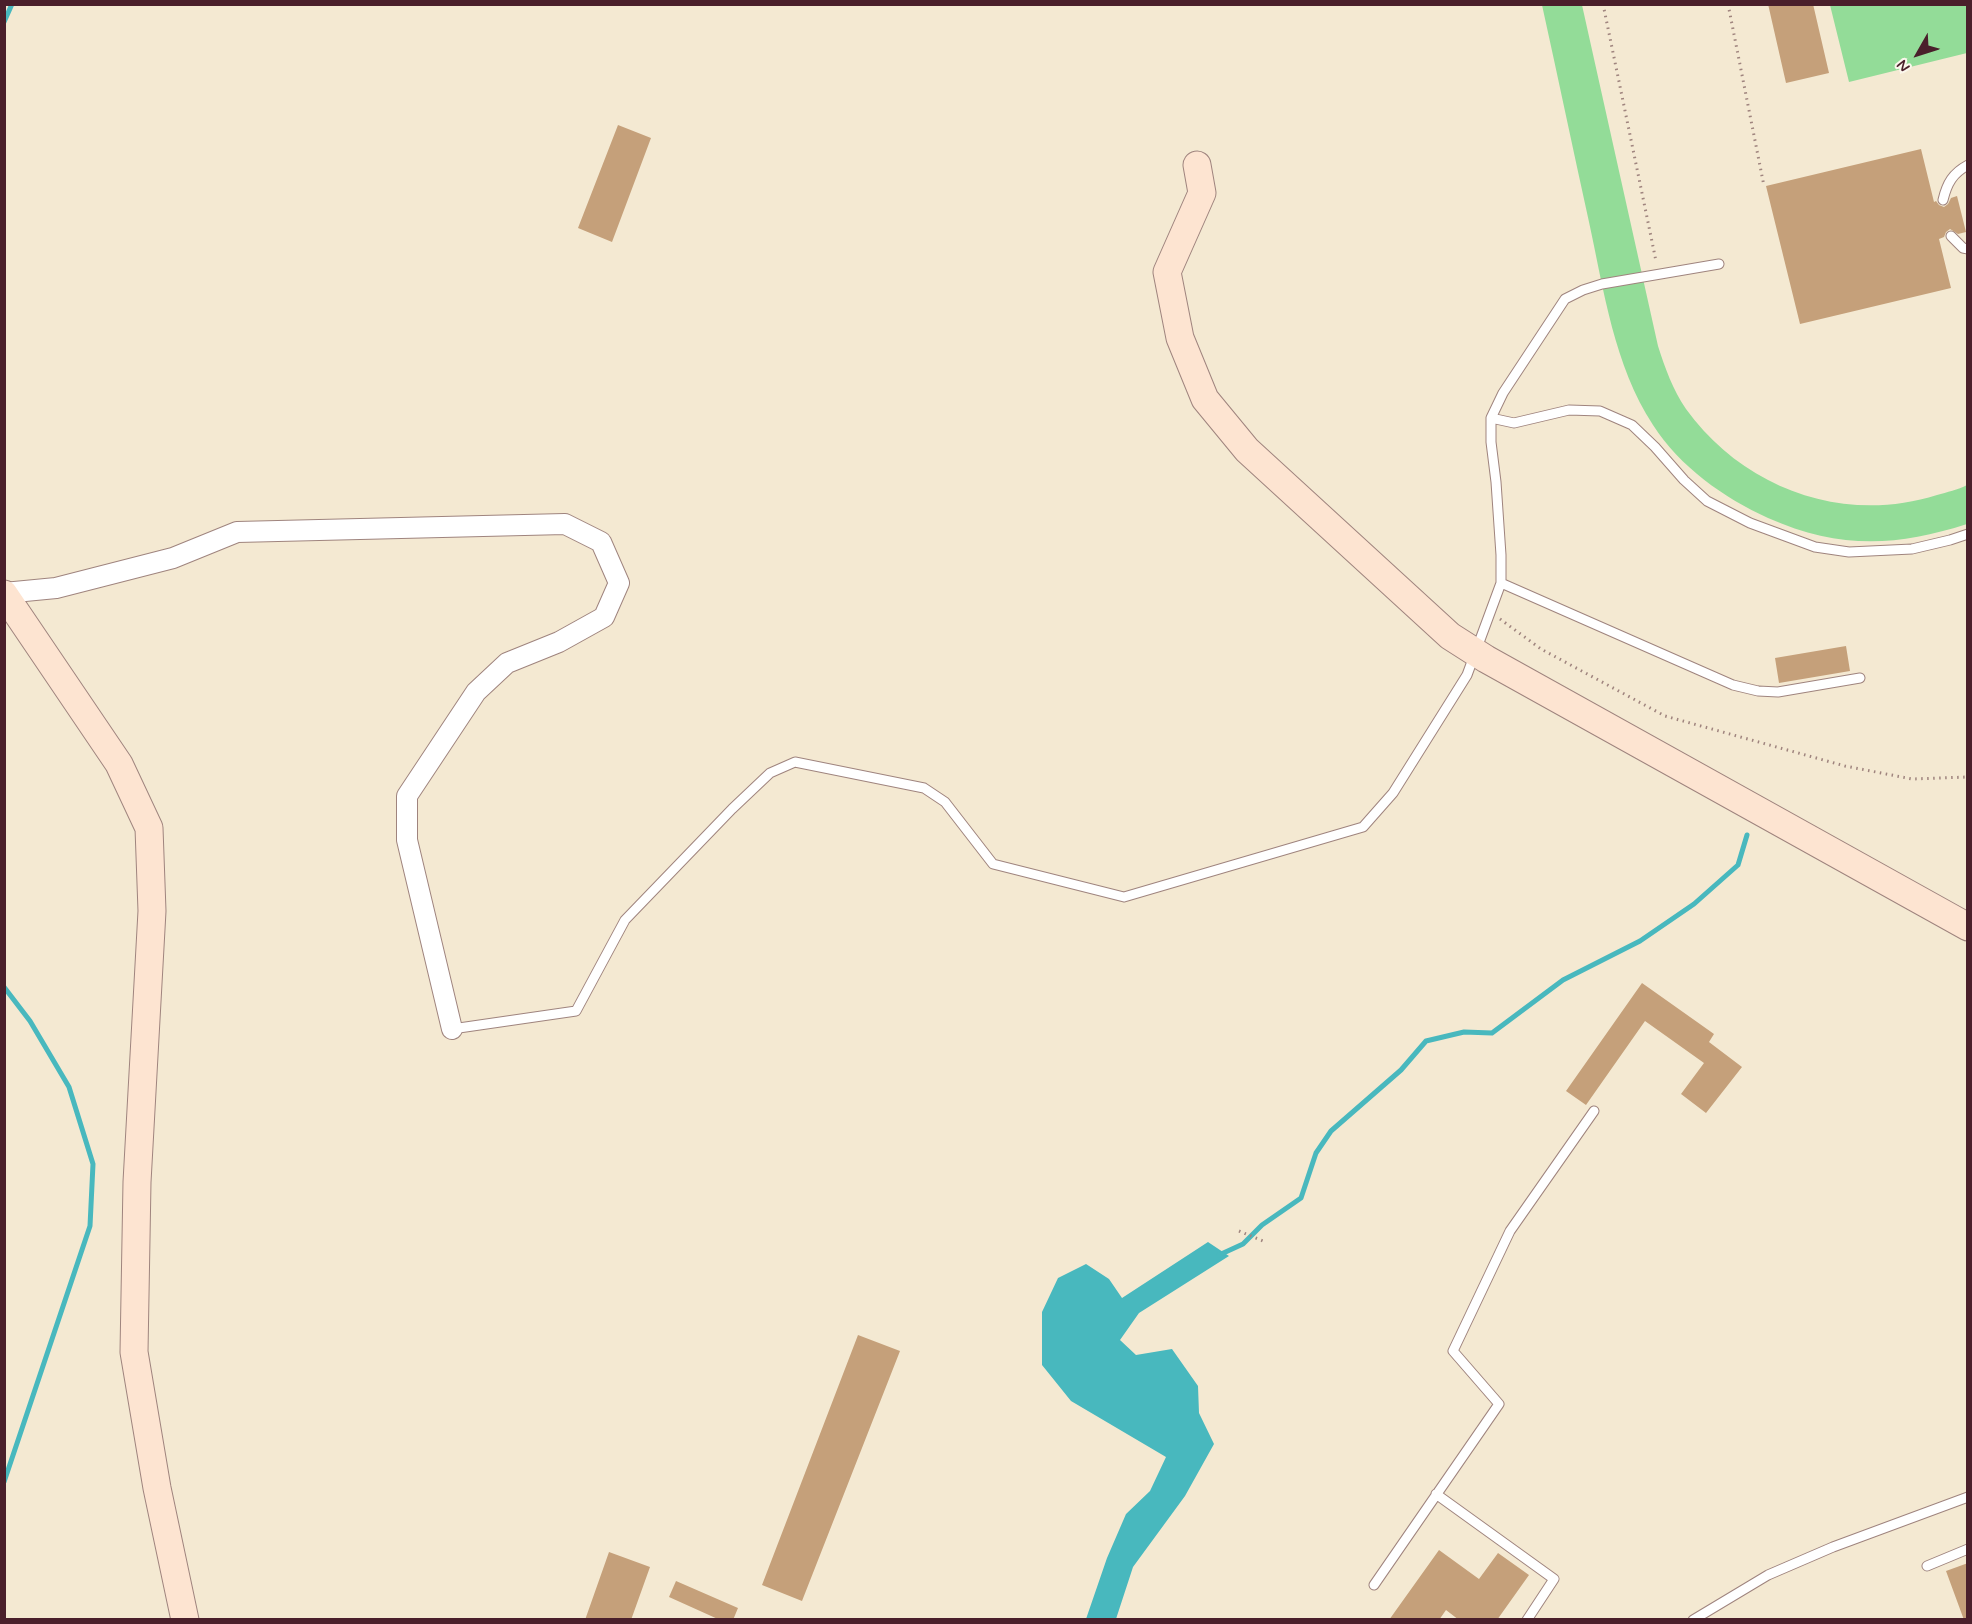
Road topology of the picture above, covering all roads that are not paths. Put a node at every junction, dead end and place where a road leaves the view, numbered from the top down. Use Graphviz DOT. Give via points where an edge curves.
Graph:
graph roads {
  1 [pos="1197,165"];
  2 [pos="1968,165"];
  3 [pos="1943,200"];
  4 [pos="1951,236"];
  5 [pos="1968,249"];
  6 [pos="1719,264"];
  7 [pos="1491,418"];
  8 [pos="1968,534"];
  9 [pos="1501,583"];
  10 [pos="4,594"];
  11 [pos="1476,652"];
  12 [pos="1860,678"];
  13 [pos="1968,927"];
  14 [pos="452,1029"];
  15 [pos="1594,1111"];
  16 [pos="1436,1494"];
  17 [pos="1968,1497"];
  18 [pos="1968,1549"];
  19 [pos="1927,1566"];
  20 [pos="1374,1586"];
  21 [pos="1713,1608"];
  22 [pos="185,1620"];
  23 [pos="1527,1620"];
  24 [pos="1693,1620"];
  25 [pos="1718,1620"];
  1 -- 11 [label="main road" via="1202,193 1167,272 1180,338 1205,399 1247,450 1450,636"];
  2 -- 3 [label="lane" via="1958,170 1947,184"];
  4 -- 5 [label="lane"];
  6 -- 7 [label="lane" via="1593,287 1565,300 1503,393"];
  7 -- 8 [label="lane" via="1514,423 1569,411 1600,411 1632,425 1707,501 1750,523 1815,547 1849,552 1912,549"];
  7 -- 9 [label="lane"];
  9 -- 11 [label="lane"];
  9 -- 12 [label="lane" via="1733,685 1778,692"];
  10 -- 14 [label="street" via="56,588 173,558 237,532 565,524 600,542 619,583 604,617 560,642 507,663 476,692 407,796 407,840"];
  10 -- 22 [label="main road" via="119,764 149,828 152,911 137,1182 134,1352"];
  11 -- 13 [label="main road"];
  11 -- 14 [label="lane" via="1467,675 1393,793 1363,827 1124,897 993,864 945,802 924,788 795,762 770,773 625,920 576,1011"];
  15 -- 16 [label="lane" via="1510,1231 1453,1351 1499,1404"];
  16 -- 20 [label="lane"];
  16 -- 23 [label="lane" via="1554,1580"];
  17 -- 21 [label="lane" via="1768,1575"];
  18 -- 19 [label="lane"];
  21 -- 24 [label="lane"];
  21 -- 25 [label="lane"];
}
